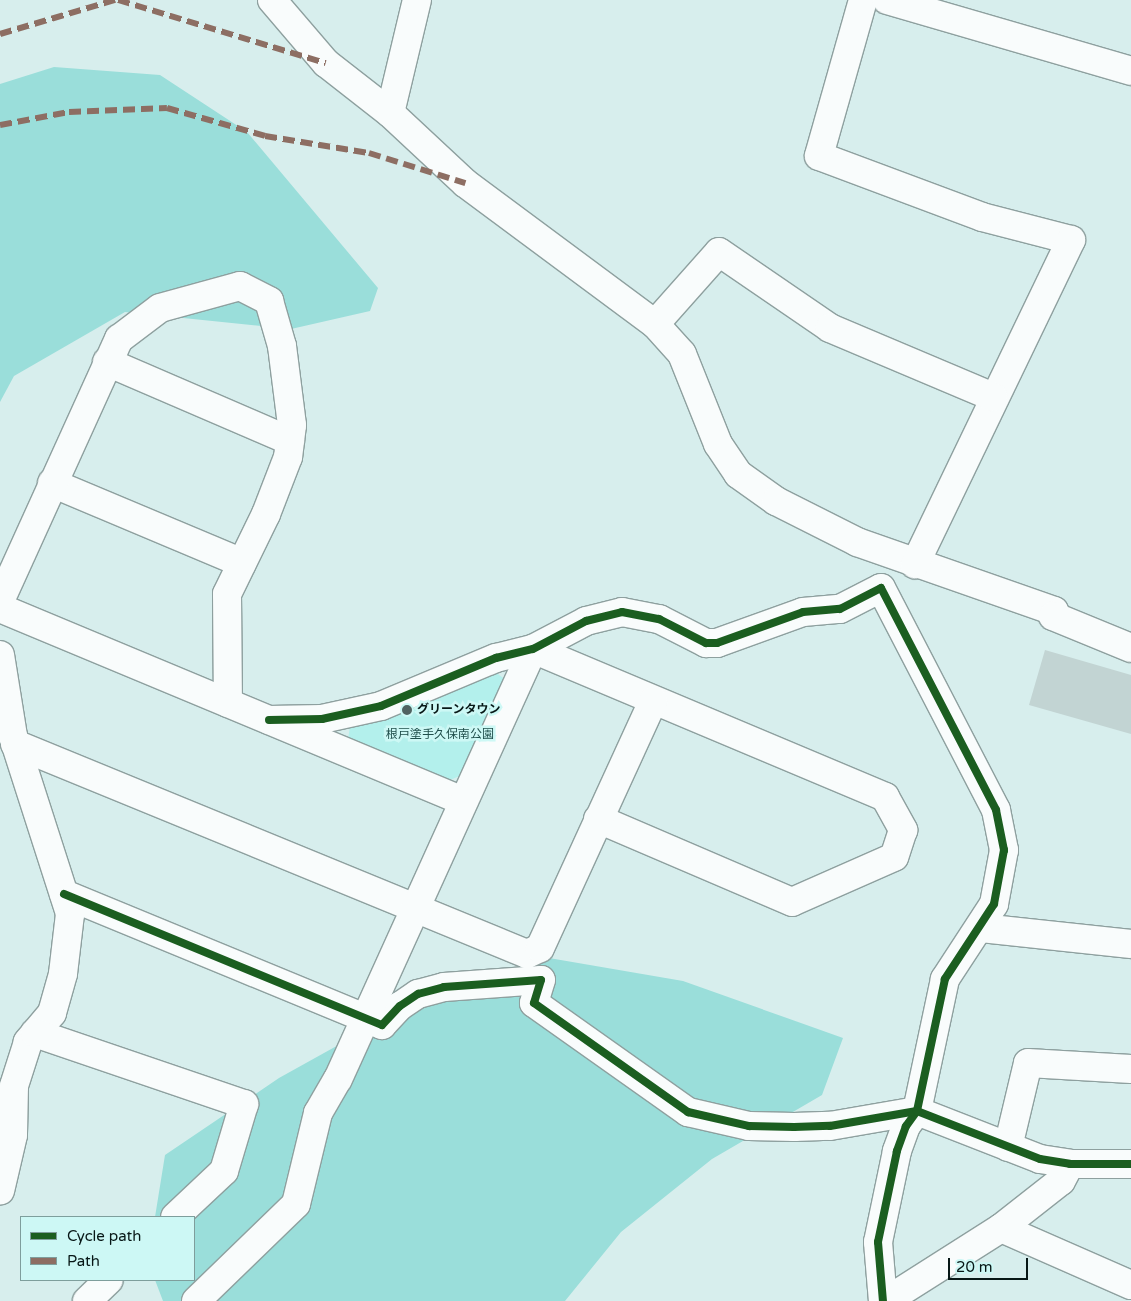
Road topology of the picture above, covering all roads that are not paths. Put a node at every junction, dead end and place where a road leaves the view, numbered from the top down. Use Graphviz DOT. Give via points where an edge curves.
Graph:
graph roads {
  1 [pos="272,0"];
  2 [pos="417,0"];
  3 [pos="863,0"];
  4 [pos="887,0"];
  5 [pos="1131,71"];
  6 [pos="390,113"];
  7 [pos="655,324"];
  8 [pos="107,362"];
  9 [pos="993,397"];
  10 [pos="290,440"];
  11 [pos="52,483"];
  12 [pos="857,542"];
  13 [pos="242,563"];
  14 [pos="915,564"];
  15 [pos="881,588"];
  16 [pos="0,601"];
  17 [pos="0,608"];
  18 [pos="1131,648"];
  19 [pos="533,649"];
  20 [pos="0,655"];
  21 [pos="653,701"];
  22 [pos="228,703"];
  23 [pos="269,720"];
  24 [pos="15,744"];
  25 [pos="463,801"];
  26 [pos="598,819"];
  27 [pos="64,894"];
  28 [pos="414,907"];
  29 [pos="981,928"];
  30 [pos="1131,944"];
  31 [pos="365,1017"];
  32 [pos="35,1033"];
  33 [pos="1131,1069"];
  34 [pos="917,1111"];
  35 [pos="1008,1147"];
  36 [pos="1070,1164"];
  37 [pos="1131,1164"];
  38 [pos="0,1191"];
  39 [pos="176,1216"];
  40 [pos="1001,1228"];
  41 [pos="108,1281"];
  42 [pos="1131,1285"];
  43 [pos="86,1301"];
  44 [pos="196,1301"];
  45 [pos="884,1301"];
  1 -- 6 [label="street" via="326,63"];
  2 -- 6 [label="street"];
  3 -- 9 [label="street" via="819,156 982,217 1071,240"];
  4 -- 5 [label="street"];
  6 -- 7 [label="street" via="465,183"];
  7 -- 9 [label="street" via="720,252 830,328"];
  7 -- 12 [label="street" via="682,354 718,444 738,474 776,500"];
  8 -- 10 [label="street"];
  8 -- 10 [label="street" via="119,339 160,308 240,286 269,301 288,382"];
  8 -- 11 [label="street"];
  9 -- 14 [label="street"];
  10 -- 13 [label="street" via="266,514"];
  11 -- 13 [label="street"];
  11 -- 16 [label="street"];
  12 -- 14 [label="street"];
  12 -- 15 [label="street"];
  13 -- 22 [label="street" via="226,594"];
  14 -- 18 [label="street" via="1054,612 1053,616"];
  15 -- 19 [label="street" via="840,609 803,612 717,644 706,643 659,618 622,612 586,621"];
  15 -- 29 [label="street" via="996,810 1004,850 1001,880"];
  17 -- 22 [label="street"];
  19 -- 21 [label="street"];
  19 -- 23 [label="street" via="496,658 381,706 322,719"];
  19 -- 25 [label="street"];
  20 -- 24 [label="street"];
  21 -- 26 [label="street"];
  21 -- 26 [label="street" via="885,797 903,830 894,857 792,902"];
  22 -- 23 [label="street"];
  23 -- 25 [label="street"];
  24 -- 27 [label="street"];
  24 -- 28 [label="street"];
  25 -- 28 [label="street"];
  26 -- 28 [label="street" via="540,948 528,954"];
  27 -- 31 [label="street"];
  27 -- 32 [label="street" via="70,914 63,974 52,1013"];
  28 -- 31 [label="street"];
  29 -- 30 [label="street"];
  29 -- 34 [label="street" via="945,979"];
  31 -- 34 [label="street" via="382,1025 400,1006 418,994 444,987 541,980 534,1003 688,1112 748,1126 794,1127"];
  31 -- 44 [label="street" via="318,1113 296,1204"];
  32 -- 38 [label="street" via="28,1042 14,1086 13,1135"];
  32 -- 39 [label="street" via="244,1104 224,1171"];
  33 -- 35 [label="street" via="1028,1063"];
  34 -- 35 [label="street"];
  34 -- 45 [label="street" via="906,1126 897,1151 878,1242"];
  35 -- 36 [label="street" via="1040,1159"];
  36 -- 37 [label="street"];
  36 -- 40 [label="street" via="1061,1181"];
  40 -- 42 [label="street"];
  40 -- 45 [label="street"];
  41 -- 43 [label="street"];
}
